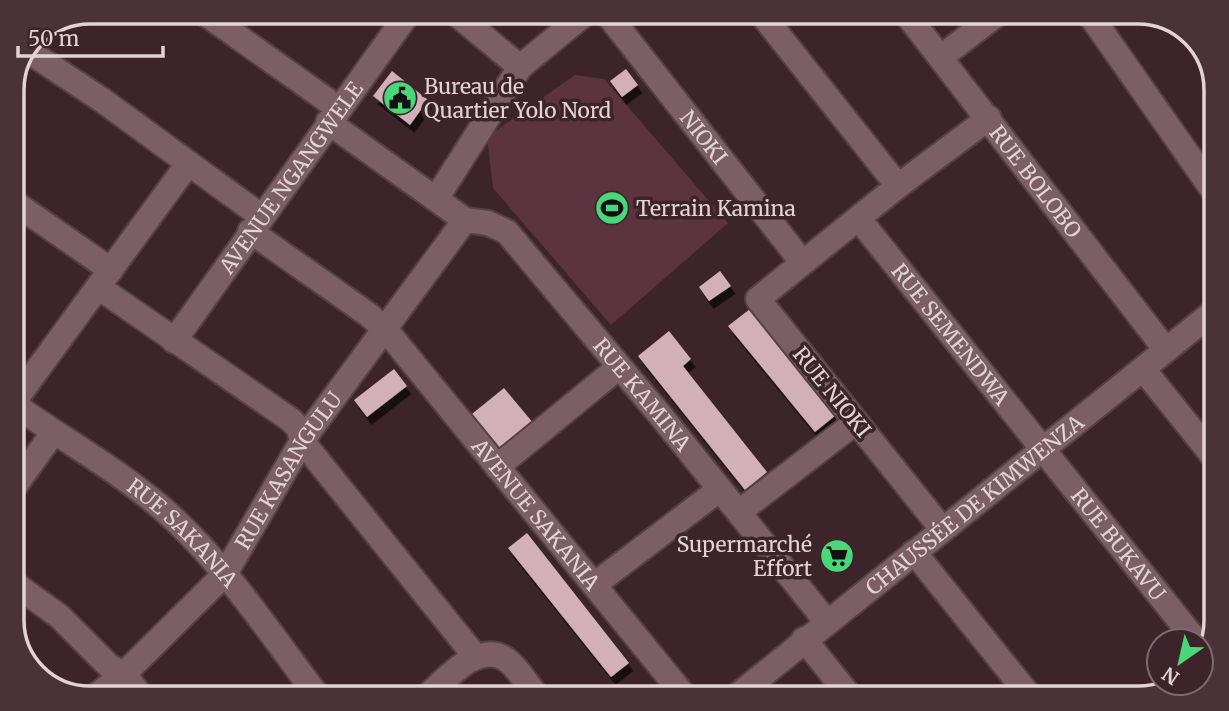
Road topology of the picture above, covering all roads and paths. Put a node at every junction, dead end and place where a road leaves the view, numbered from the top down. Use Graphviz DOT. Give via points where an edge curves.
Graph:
graph roads {
  1 [pos="217,24"];
  2 [pos="400,24"];
  3 [pos="468,24"];
  4 [pos="572,24"];
  5 [pos="615,24"];
  6 [pos="770,24"];
  7 [pos="915,24"];
  8 [pos="984,24"];
  9 [pos="1096,24"];
  10 [pos="35,55"];
  11 [pos="941,57"];
  12 [pos="520,67"];
  13 [pos="333,115"];
  14 [pos="989,118"];
  15 [pos="188,164"];
  16 [pos="1204,177"];
  17 [pos="898,186"];
  18 [pos="436,199"];
  19 [pos="25,212"];
  20 [pos="859,219"];
  21 [pos="465,220"];
  22 [pos="256,223"];
  23 [pos="802,262"];
  24 [pos="105,278"];
  25 [pos="1204,319"];
  26 [pos="386,330"];
  27 [pos="174,341"];
  28 [pos="1166,349"];
  29 [pos="619,367"];
  30 [pos="1143,369"];
  31 [pos="25,387"];
  32 [pos="25,412"];
  33 [pos="856,422"];
  34 [pos="53,433"];
  35 [pos="302,441"];
  36 [pos="1204,445"];
  37 [pos="1044,448"];
  38 [pos="497,467"];
  39 [pos="25,472"];
  40 [pos="720,489"];
  41 [pos="739,512"];
  42 [pos="942,529"];
  43 [pos="914,552"];
  44 [pos="225,574"];
  45 [pos="594,585"];
  46 [pos="25,591"];
  47 [pos="826,621"];
  48 [pos="1186,627"];
  49 [pos="804,639"];
  50 [pos="475,656"];
  51 [pos="124,674"];
  52 [pos="109,686"];
  53 [pos="133,686"];
  54 [pos="310,686"];
  55 [pos="439,686"];
  56 [pos="528,686"];
  57 [pos="676,686"];
  58 [pos="748,686"];
  59 [pos="842,686"];
  60 [pos="1022,686"];
  1 -- 13 [label="street, RUE KAMINA"];
  2 -- 13 [label="street, AVENUE NGANGWELE"];
  3 -- 12 [label="street"];
  4 -- 12 [label="street"];
  5 -- 23 [label="street, NIOKI"];
  6 -- 17 [label="street"];
  7 -- 11 [label="street, RUE BOLOBO"];
  8 -- 11 [label="street"];
  9 -- 16 [label="street"];
  10 -- 15 [label="street, AVENUE SAKANIA"];
  11 -- 14 [label="street, RUE BOLOBO"];
  12 -- 18 [label="street"];
  13 -- 18 [label="street, RUE KAMINA"];
  13 -- 22 [label="street, AVENUE NGANGWELE"];
  14 -- 17 [label="street"];
  14 -- 28 [label="street, RUE BOLOBO"];
  15 -- 22 [label="street, AVENUE SAKANIA"];
  15 -- 24 [label="street"];
  17 -- 20 [label="street"];
  18 -- 21 [label="street, RUE KAMINA"];
  19 -- 24 [label="street"];
  20 -- 23 [label="street"];
  20 -- 37 [label="street, RUE SEMENDWA"];
  21 -- 26 [label="street, RUE KASANGULU"];
  21 -- 29 [label="street, RUE KAMINA" via="488,223 506,232"];
  22 -- 26 [label="street, AVENUE SAKANIA"];
  22 -- 27 [label="street, AVENUE NGANGWELE"];
  23 -- 33 [label="street, RUE NIOKI" via="758,299"];
  24 -- 27 [label="street"];
  24 -- 31 [label="street"];
  25 -- 28 [label="street, CHAUSSÉE DE KIMWENZA"];
  26 -- 35 [label="street, RUE KASANGULU"];
  26 -- 38 [label="street, AVENUE SAKANIA"];
  27 -- 35 [label="street" via="292,420"];
  28 -- 30 [label="street, CHAUSSÉE DE KIMWENZA"];
  29 -- 38 [label="street"];
  29 -- 40 [label="street, RUE KAMINA"];
  30 -- 36 [label="street"];
  30 -- 37 [label="street, CHAUSSÉE DE KIMWENZA"];
  32 -- 34 [label="street, RUE SAKANIA"];
  33 -- 41 [label="street"];
  33 -- 42 [label="street, RUE NIOKI"];
  34 -- 39 [label="street"];
  34 -- 44 [label="street, RUE SAKANIA" via="162,508"];
  35 -- 44 [label="street, RUE KASANGULU"];
  35 -- 50 [label="street"];
  37 -- 42 [label="street, CHAUSSÉE DE KIMWENZA"];
  37 -- 48 [label="street, RUE BUKAVU"];
  38 -- 45 [label="street, AVENUE SAKANIA"];
  40 -- 41 [label="street, RUE KAMINA"];
  40 -- 45 [label="street"];
  41 -- 47 [label="street, RUE KAMINA"];
  42 -- 43 [label="street, CHAUSSÉE DE KIMWENZA"];
  43 -- 47 [label="street, CHAUSSÉE DE KIMWENZA"];
  43 -- 60 [label="street"];
  44 -- 51 [label="street, RUE KASANGULU"];
  44 -- 54 [label="street, RUE SAKANIA"];
  45 -- 57 [label="street, AVENUE SAKANIA"];
  46 -- 51 [label="street"];
  47 -- 49 [label="street, CHAUSSÉE DE KIMWENZA"];
  49 -- 58 [label="street, CHAUSSÉE DE KIMWENZA"];
  49 -- 59 [label="street"];
  50 -- 55 [label="street"];
  50 -- 56 [label="street" via="493,654 507,660"];
  51 -- 52 [label="street, RUE KASANGULU"];
  51 -- 53 [label="street"];
}
